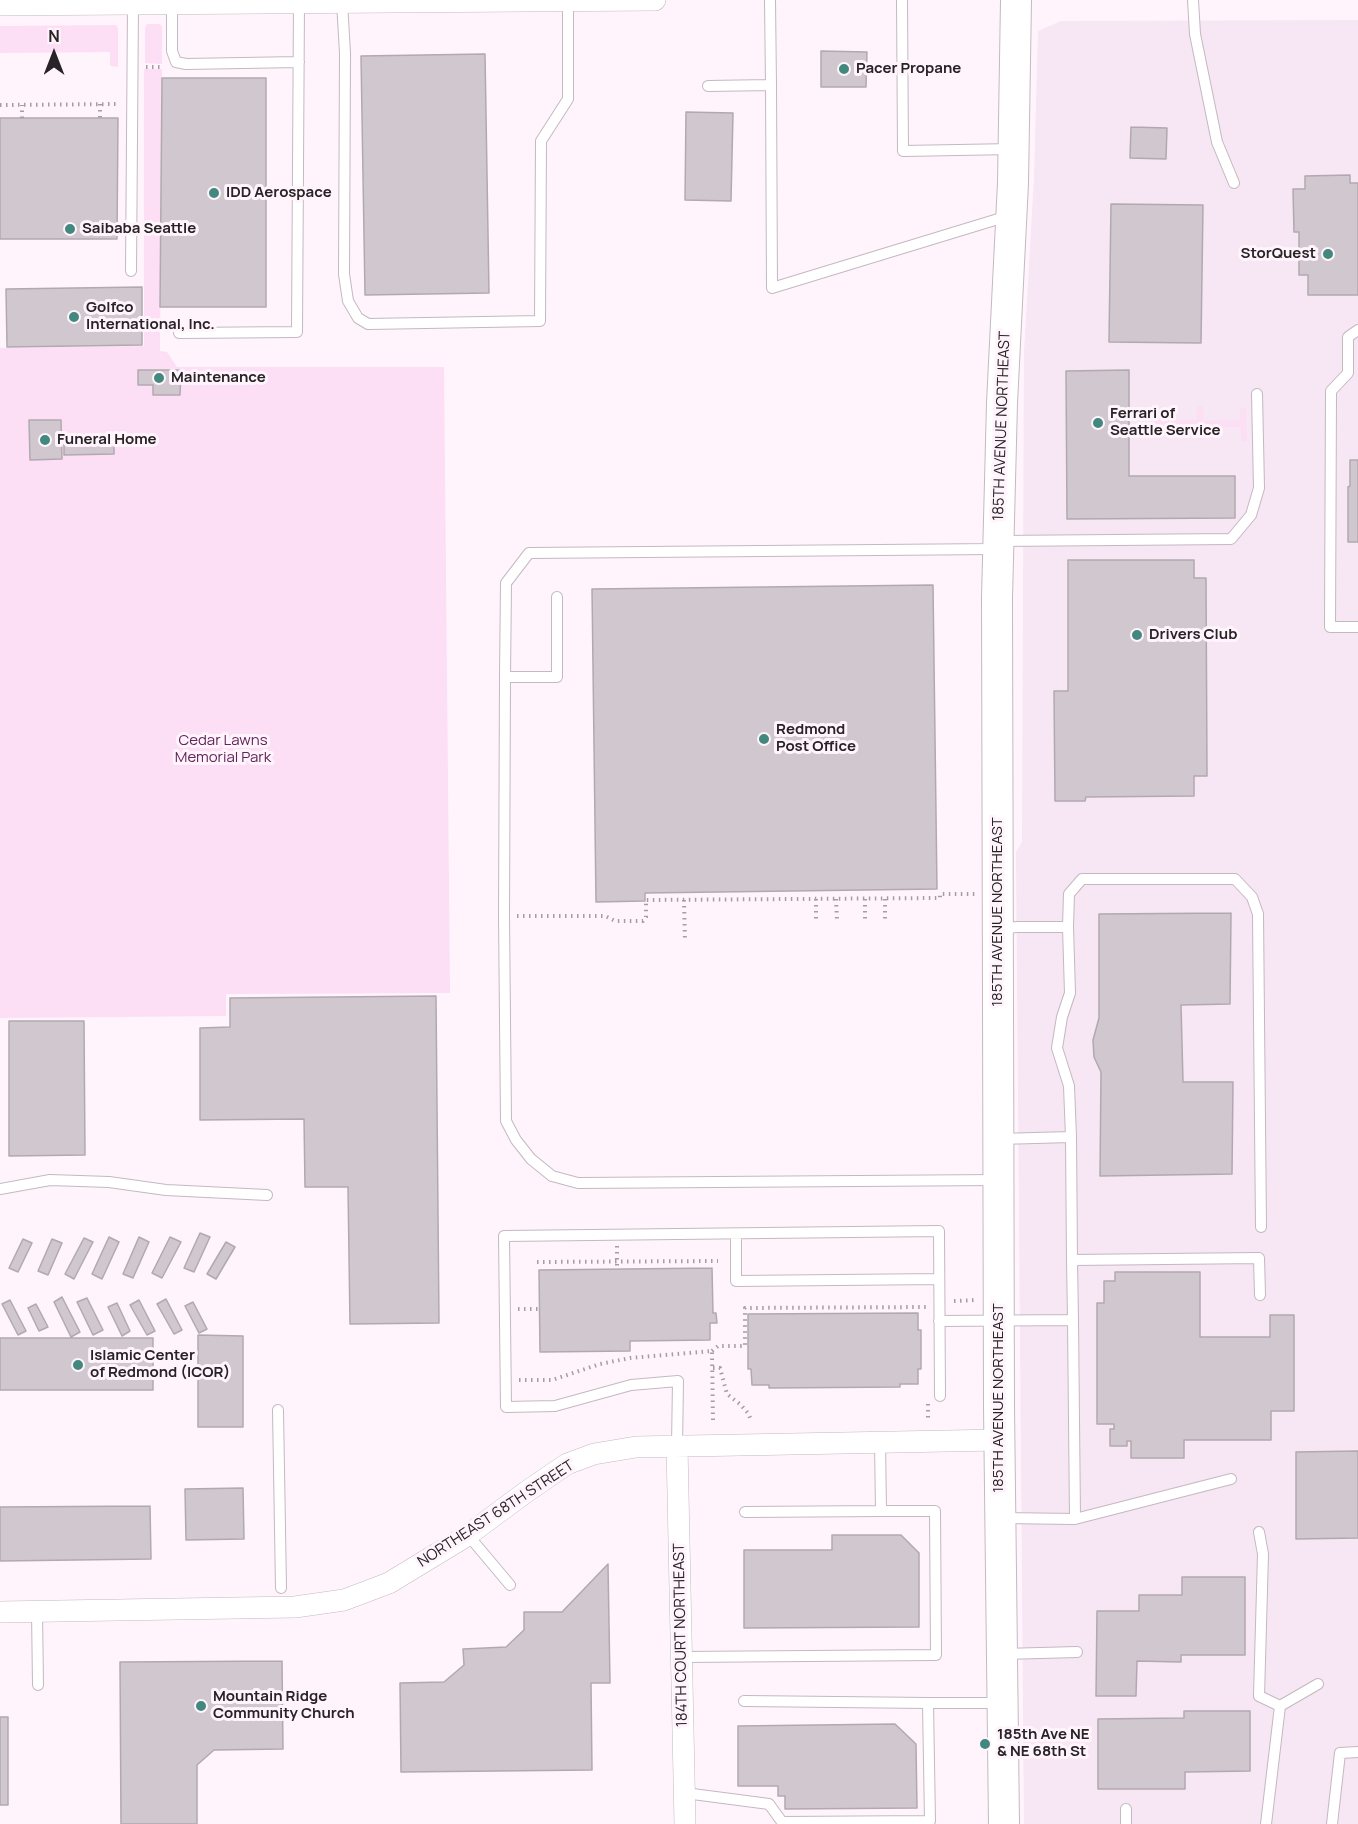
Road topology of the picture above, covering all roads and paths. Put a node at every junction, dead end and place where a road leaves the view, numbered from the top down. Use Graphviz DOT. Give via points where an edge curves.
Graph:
graph roads {
  1 [pos="655,0"];
  2 [pos="770,0"];
  3 [pos="902,0"];
  4 [pos="1016,0"];
  5 [pos="1193,0"];
  6 [pos="372,1"];
  7 [pos="568,1"];
  8 [pos="170,2"];
  9 [pos="298,2"];
  10 [pos="342,2"];
  11 [pos="1,3"];
  12 [pos="134,4"];
  13 [pos="174,59"];
  14 [pos="299,62"];
  15 [pos="133,67"];
  16 [pos="771,85"];
  17 [pos="708,87"];
  18 [pos="99,104"];
  19 [pos="133,104"];
  20 [pos="0,105"];
  21 [pos="22,105"];
  22 [pos="22,118"];
  23 [pos="99,118"];
  24 [pos="1013,149"];
  25 [pos="1234,183"];
  26 [pos="1011,215"];
  27 [pos="131,271"];
  28 [pos="1358,330"];
  29 [pos="179,333"];
  30 [pos="1257,394"];
  31 [pos="998,545"];
  32 [pos="558,597"];
  33 [pos="1358,627"];
  34 [pos="505,677"];
  35 [pos="977,894"];
  36 [pos="816,899"];
  37 [pos="836,899"];
  38 [pos="865,899"];
  39 [pos="885,899"];
  40 [pos="684,900"];
  41 [pos="517,915"];
  42 [pos="885,919"];
  43 [pos="816,920"];
  44 [pos="837,920"];
  45 [pos="865,920"];
  46 [pos="1068,927"];
  47 [pos="998,929"];
  48 [pos="685,942"];
  49 [pos="1071,1137"];
  50 [pos="999,1139"];
  51 [pos="999,1180"];
  52 [pos="0,1189"];
  53 [pos="267,1195"];
  54 [pos="1261,1227"];
  55 [pos="736,1234"];
  56 [pos="616,1235"];
  57 [pos="1072,1260"];
  58 [pos="718,1261"];
  59 [pos="537,1262"];
  60 [pos="617,1262"];
  61 [pos="617,1269"];
  62 [pos="939,1279"];
  63 [pos="1260,1295"];
  64 [pos="927,1308"];
  65 [pos="505,1309"];
  66 [pos="540,1309"];
  67 [pos="1073,1320"];
  68 [pos="939,1321"];
  69 [pos="998,1321"];
  70 [pos="712,1351"];
  71 [pos="712,1368"];
  72 [pos="928,1395"];
  73 [pos="940,1396"];
  74 [pos="278,1410"];
  75 [pos="928,1419"];
  76 [pos="751,1420"];
  77 [pos="999,1440"];
  78 [pos="880,1441"];
  79 [pos="677,1446"];
  80 [pos="1231,1479"];
  81 [pos="881,1511"];
  82 [pos="746,1512"];
  83 [pos="1000,1518"];
  84 [pos="1075,1519"];
  85 [pos="1259,1532"];
  86 [pos="468,1535"];
  87 [pos="510,1585"];
  88 [pos="281,1588"];
  89 [pos="37,1611"];
  90 [pos="0,1612"];
  91 [pos="1077,1652"];
  92 [pos="1002,1654"];
  93 [pos="682,1658"];
  94 [pos="1318,1684"];
  95 [pos="38,1685"];
  96 [pos="744,1701"];
  97 [pos="928,1703"];
  98 [pos="1003,1703"];
  99 [pos="1280,1706"];
  100 [pos="1358,1752"];
  101 [pos="684,1793"];
  102 [pos="1126,1809"];
  103 [pos="685,1824"];
  104 [pos="1004,1824"];
  105 [pos="1126,1824"];
  106 [pos="1266,1824"];
  107 [pos="1332,1824"];
  1 -- 7 [label="street"];
  2 -- 16 [label="lane"];
  3 -- 24 [label="lane" via="903,151"];
  4 -- 24 [label="street, 185TH AVENUE NORTHEAST"];
  5 -- 25 [label="lane" via="1195,34 1217,142"];
  6 -- 7 [label="street"];
  6 -- 10 [label="street"];
  7 -- 10 [label="lane" via="568,99 541,141 540,321 368,324 358,318 348,301 344,274"];
  8 -- 9 [label="street"];
  8 -- 12 [label="street"];
  8 -- 13 [label="lane"];
  9 -- 10 [label="street"];
  9 -- 14 [label="lane"];
  11 -- 12 [label="street"];
  12 -- 15 [label="lane"];
  13 -- 14 [label="lane" via="186,64"];
  13 -- 15 [label="path" via="166,67"];
  14 -- 29 [label="lane" via="297,332"];
  15 -- 19 [label="lane"];
  16 -- 17 [label="lane"];
  16 -- 26 [label="lane" via="772,288"];
  18 -- 19 [label="path"];
  18 -- 21 [label="path"];
  18 -- 23 [label="path"];
  19 -- 27 [label="lane"];
  20 -- 21 [label="path"];
  21 -- 22 [label="path"];
  24 -- 26 [label="street, 185TH AVENUE NORTHEAST"];
  26 -- 31 [label="street, 185TH AVENUE NORTHEAST"];
  28 -- 33 [label="lane" via="1348,337 1348,373 1331,391 1330,627"];
  30 -- 31 [label="lane" via="1259,488 1251,515 1231,539"];
  31 -- 34 [label="lane" via="529,553 506,582"];
  31 -- 47 [label="street, 185TH AVENUE NORTHEAST"];
  32 -- 34 [label="lane" via="557,677"];
  34 -- 51 [label="lane" via="506,1121 531,1159 552,1176 578,1183"];
  35 -- 39 [label="path"];
  36 -- 37 [label="path"];
  36 -- 40 [label="path"];
  36 -- 43 [label="path"];
  37 -- 38 [label="path"];
  37 -- 44 [label="path"];
  38 -- 39 [label="path"];
  38 -- 45 [label="path"];
  39 -- 42 [label="path"];
  40 -- 41 [label="path" via="646,900 643,921 615,921 605,915"];
  40 -- 48 [label="path"];
  46 -- 47 [label="lane"];
  46 -- 49 [label="lane" via="1070,993 1057,1048 1068,1086"];
  46 -- 54 [label="lane" via="1069,894 1082,879 1235,879 1252,897 1258,914"];
  47 -- 50 [label="street, 185TH AVENUE NORTHEAST"];
  49 -- 50 [label="lane"];
  49 -- 57 [label="lane"];
  50 -- 51 [label="street, 185TH AVENUE NORTHEAST"];
  51 -- 69 [label="street, 185TH AVENUE NORTHEAST"];
  52 -- 53 [label="lane" via="50,1180"];
  55 -- 56 [label="lane"];
  55 -- 62 [label="lane" via="736,1281"];
  55 -- 62 [label="lane" via="939,1232"];
  56 -- 60 [label="path"];
  56 -- 65 [label="lane" via="504,1236"];
  57 -- 63 [label="lane" via="1259,1258"];
  57 -- 67 [label="lane"];
  58 -- 60 [label="path"];
  59 -- 60 [label="path"];
  60 -- 61 [label="path"];
  62 -- 68 [label="lane"];
  64 -- 70 [label="path" via="745,1308 745,1346 718,1346"];
  65 -- 66 [label="path"];
  65 -- 79 [label="lane" via="506,1407 555,1407 631,1385 678,1381"];
  67 -- 69 [label="lane"];
  67 -- 84 [label="lane"];
  68 -- 69 [label="lane"];
  68 -- 73 [label="lane"];
  69 -- 77 [label="street, 185TH AVENUE NORTHEAST"];
  71 -- 76 [label="path" via="720,1368 727,1394 745,1409"];
  72 -- 75 [label="path"];
  74 -- 88 [label="lane"];
  77 -- 78 [label="street, NORTHEAST 68TH STREET"];
  77 -- 83 [label="street, 185TH AVENUE NORTHEAST"];
  78 -- 79 [label="street, NORTHEAST 68TH STREET"];
  78 -- 81 [label="lane"];
  79 -- 86 [label="street, NORTHEAST 68TH STREET" via="636,1447 594,1454 567,1464"];
  79 -- 93 [label="street, 184TH COURT NORTHEAST"];
  80 -- 84 [label="lane"];
  81 -- 82 [label="lane"];
  81 -- 93 [label="lane" via="935,1511 936,1655"];
  83 -- 84 [label="lane"];
  83 -- 92 [label="street, 185TH AVENUE NORTHEAST"];
  85 -- 99 [label="lane" via="1263,1554 1259,1696"];
  86 -- 87 [label="lane"];
  86 -- 89 [label="street, NORTHEAST 68TH STREET" via="389,1583 344,1600 295,1607"];
  89 -- 90 [label="street, NORTHEAST 68TH STREET"];
  89 -- 95 [label="lane"];
  91 -- 92 [label="lane"];
  92 -- 98 [label="street, 185TH AVENUE NORTHEAST"];
  93 -- 101 [label="street, 184TH COURT NORTHEAST"];
  94 -- 99 [label="lane"];
  96 -- 97 [label="lane"];
  97 -- 98 [label="lane"];
  97 -- 101 [label="lane" via="930,1821 782,1822 769,1804"];
  98 -- 104 [label="street, 185TH AVENUE NORTHEAST"];
  99 -- 106 [label="lane"];
  100 -- 107 [label="lane" via="1340,1753"];
  101 -- 103 [label="street, 184TH COURT NORTHEAST"];
  102 -- 105 [label="lane"];
}
